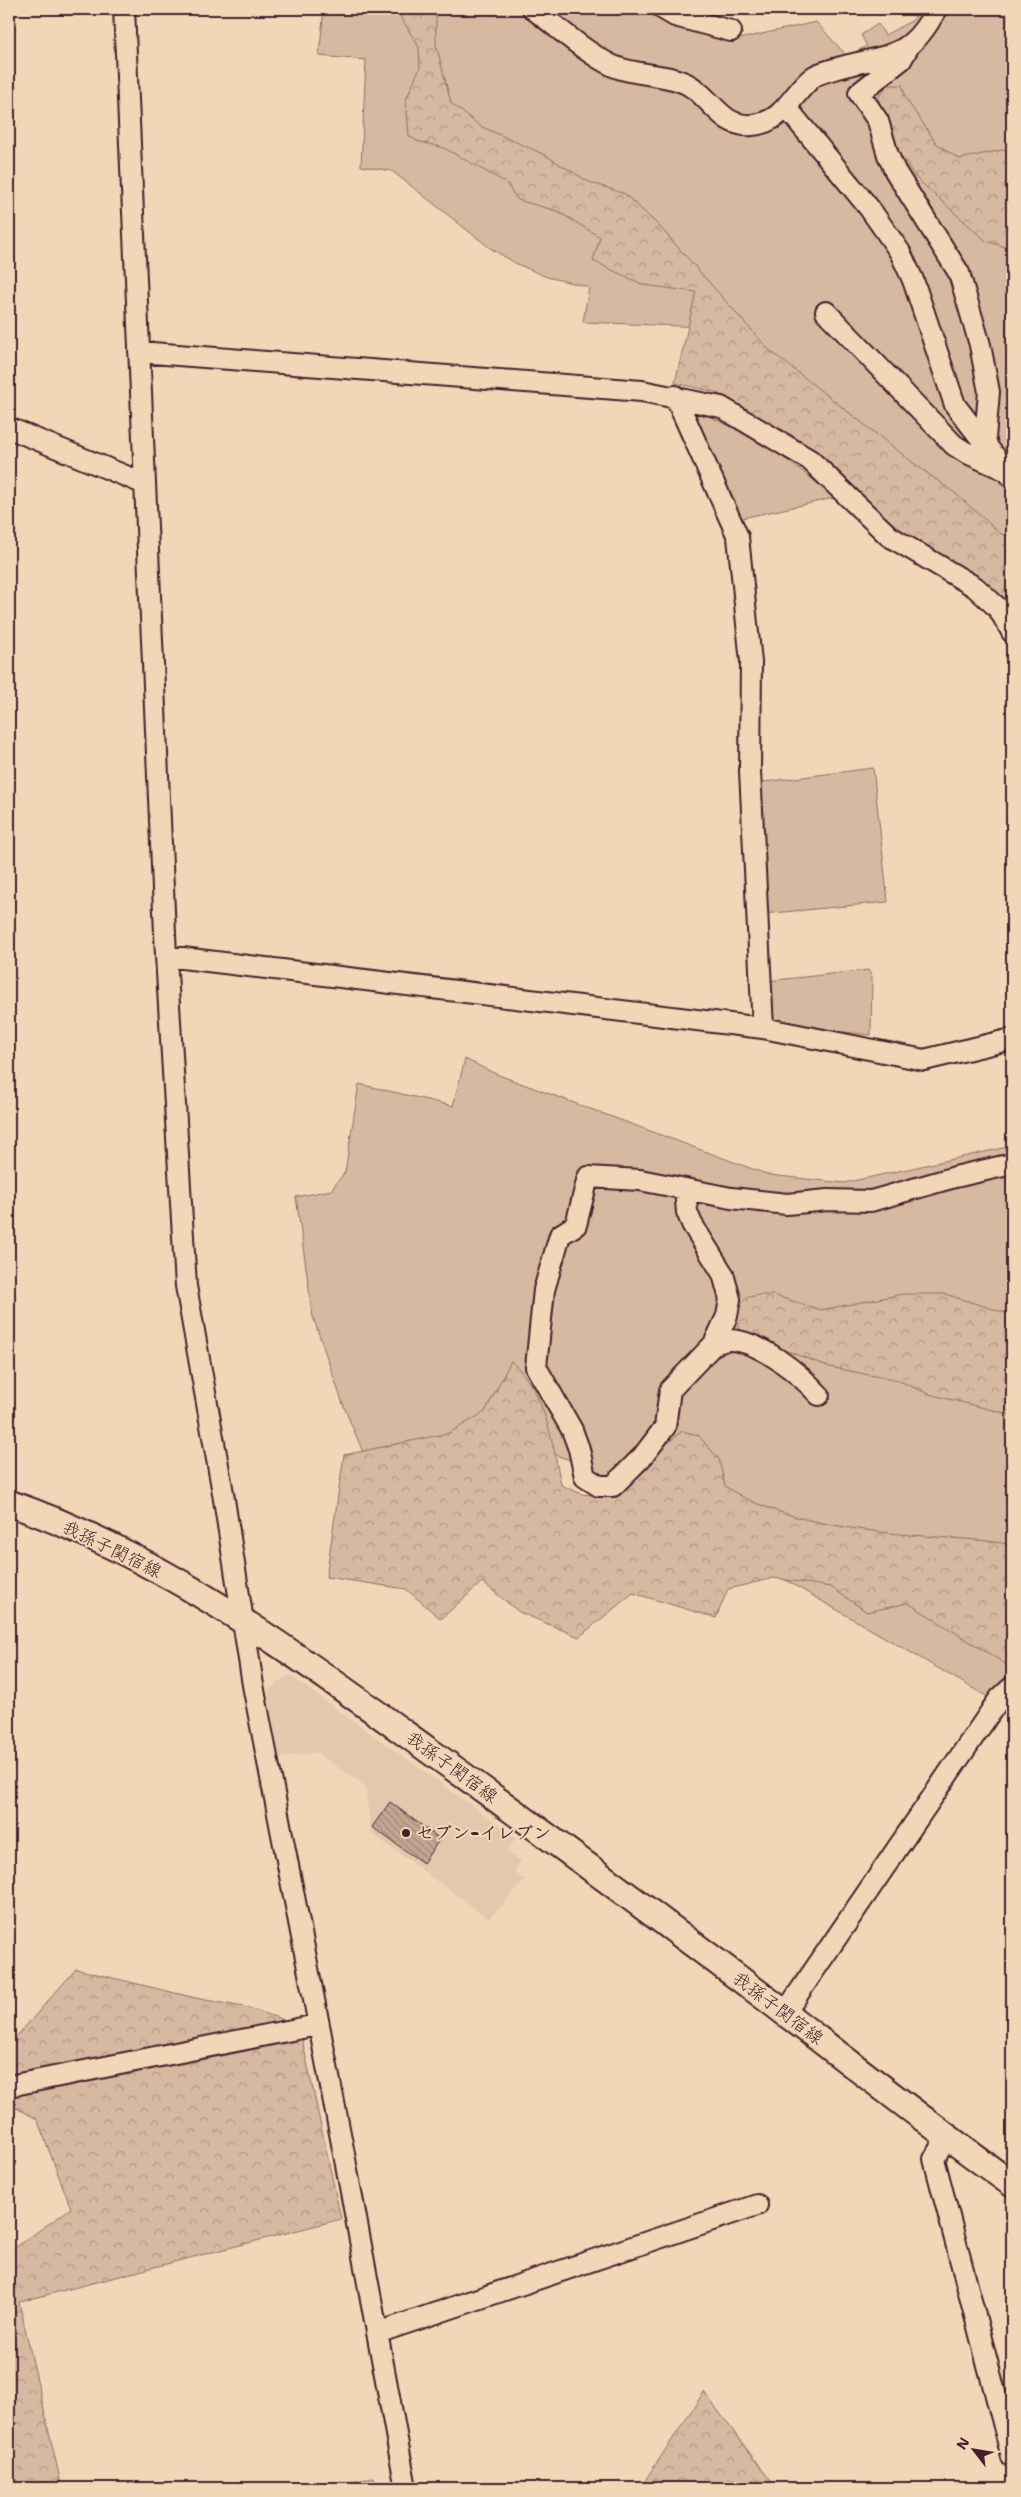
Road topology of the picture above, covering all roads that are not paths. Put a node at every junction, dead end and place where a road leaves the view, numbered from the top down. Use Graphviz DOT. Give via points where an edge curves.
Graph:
graph roads {
  1 [pos="124,9"];
  2 [pos="532,9"];
  3 [pos="663,9"];
  4 [pos="936,9"];
  5 [pos="731,31"];
  6 [pos="910,44"];
  7 [pos="787,108"];
  8 [pos="826,312"];
  9 [pos="139,352"];
  10 [pos="675,396"];
  11 [pos="9,428"];
  12 [pos="988,448"];
  13 [pos="1010,474"];
  14 [pos="145,484"];
  15 [pos="1012,632"];
  16 [pos="166,956"];
  17 [pos="763,1028"];
  18 [pos="1012,1039"];
  19 [pos="1012,1164"];
  20 [pos="685,1190"];
  21 [pos="714,1344"];
  22 [pos="819,1395"];
  23 [pos="9,1504"];
  24 [pos="243,1620"];
  25 [pos="1012,1687"];
  26 [pos="785,2013"];
  27 [pos="318,2025"];
  28 [pos="9,2086"];
  29 [pos="946,2136"];
  30 [pos="1012,2184"];
  31 [pos="757,2205"];
  32 [pos="377,2333"];
  33 [pos="1012,2456"];
  34 [pos="406,2488"];
  1 -- 9 [label="street"];
  2 -- 7 [label="street" via="614,66 686,83 726,119 738,124 752,125"];
  3 -- 5 [label="street" via="676,16"];
  4 -- 6 [label="street" via="917,39"];
  6 -- 7 [label="street" via="900,52 814,76"];
  6 -- 12 [label="street" via="902,60 859,93 878,120 895,171 959,273 980,345 989,392 985,438"];
  7 -- 12 [label="street" via="870,209 900,252 913,280 955,405"];
  8 -- 13 [label="street" via="954,444"];
  9 -- 10 [label="street"];
  9 -- 14 [label="street"];
  10 -- 15 [label="street" via="721,407 810,460 889,536 975,587 998,608"];
  10 -- 17 [label="street" via="738,537 751,662 750,771"];
  11 -- 14 [label="street"];
  12 -- 13 [label="street"];
  14 -- 16 [label="street"];
  16 -- 17 [label="street"];
  16 -- 24 [label="street" via="186,1286"];
  17 -- 18 [label="street" via="924,1060"];
  19 -- 20 [label="street" via="871,1201 827,1200 788,1204"];
  20 -- 21 [label="street" via="687,1212 722,1274 730,1299 727,1316"];
  20 -- 21 [label="street" via="640,1180 588,1177 576,1226 560,1235 544,1290 536,1367 572,1430 585,1477 599,1486 613,1486 643,1456 665,1427 670,1390"];
  21 -- 22 [label="street" via="727,1340 745,1342 784,1364 806,1380"];
  23 -- 24 [label="main road, 我孫子関宿線" via="115,1549 177,1580"];
  24 -- 26 [label="main road, 我孫子関宿線" via="314,1667"];
  24 -- 27 [label="street"];
  25 -- 26 [label="street" via="1000,1698"];
  26 -- 29 [label="main road, 我孫子関宿線"];
  27 -- 28 [label="street"];
  27 -- 32 [label="street"];
  29 -- 30 [label="main road, 我孫子関宿線"];
  29 -- 33 [label="street" via="934,2159"];
  31 -- 32 [label="street"];
  32 -- 34 [label="street"];
}
